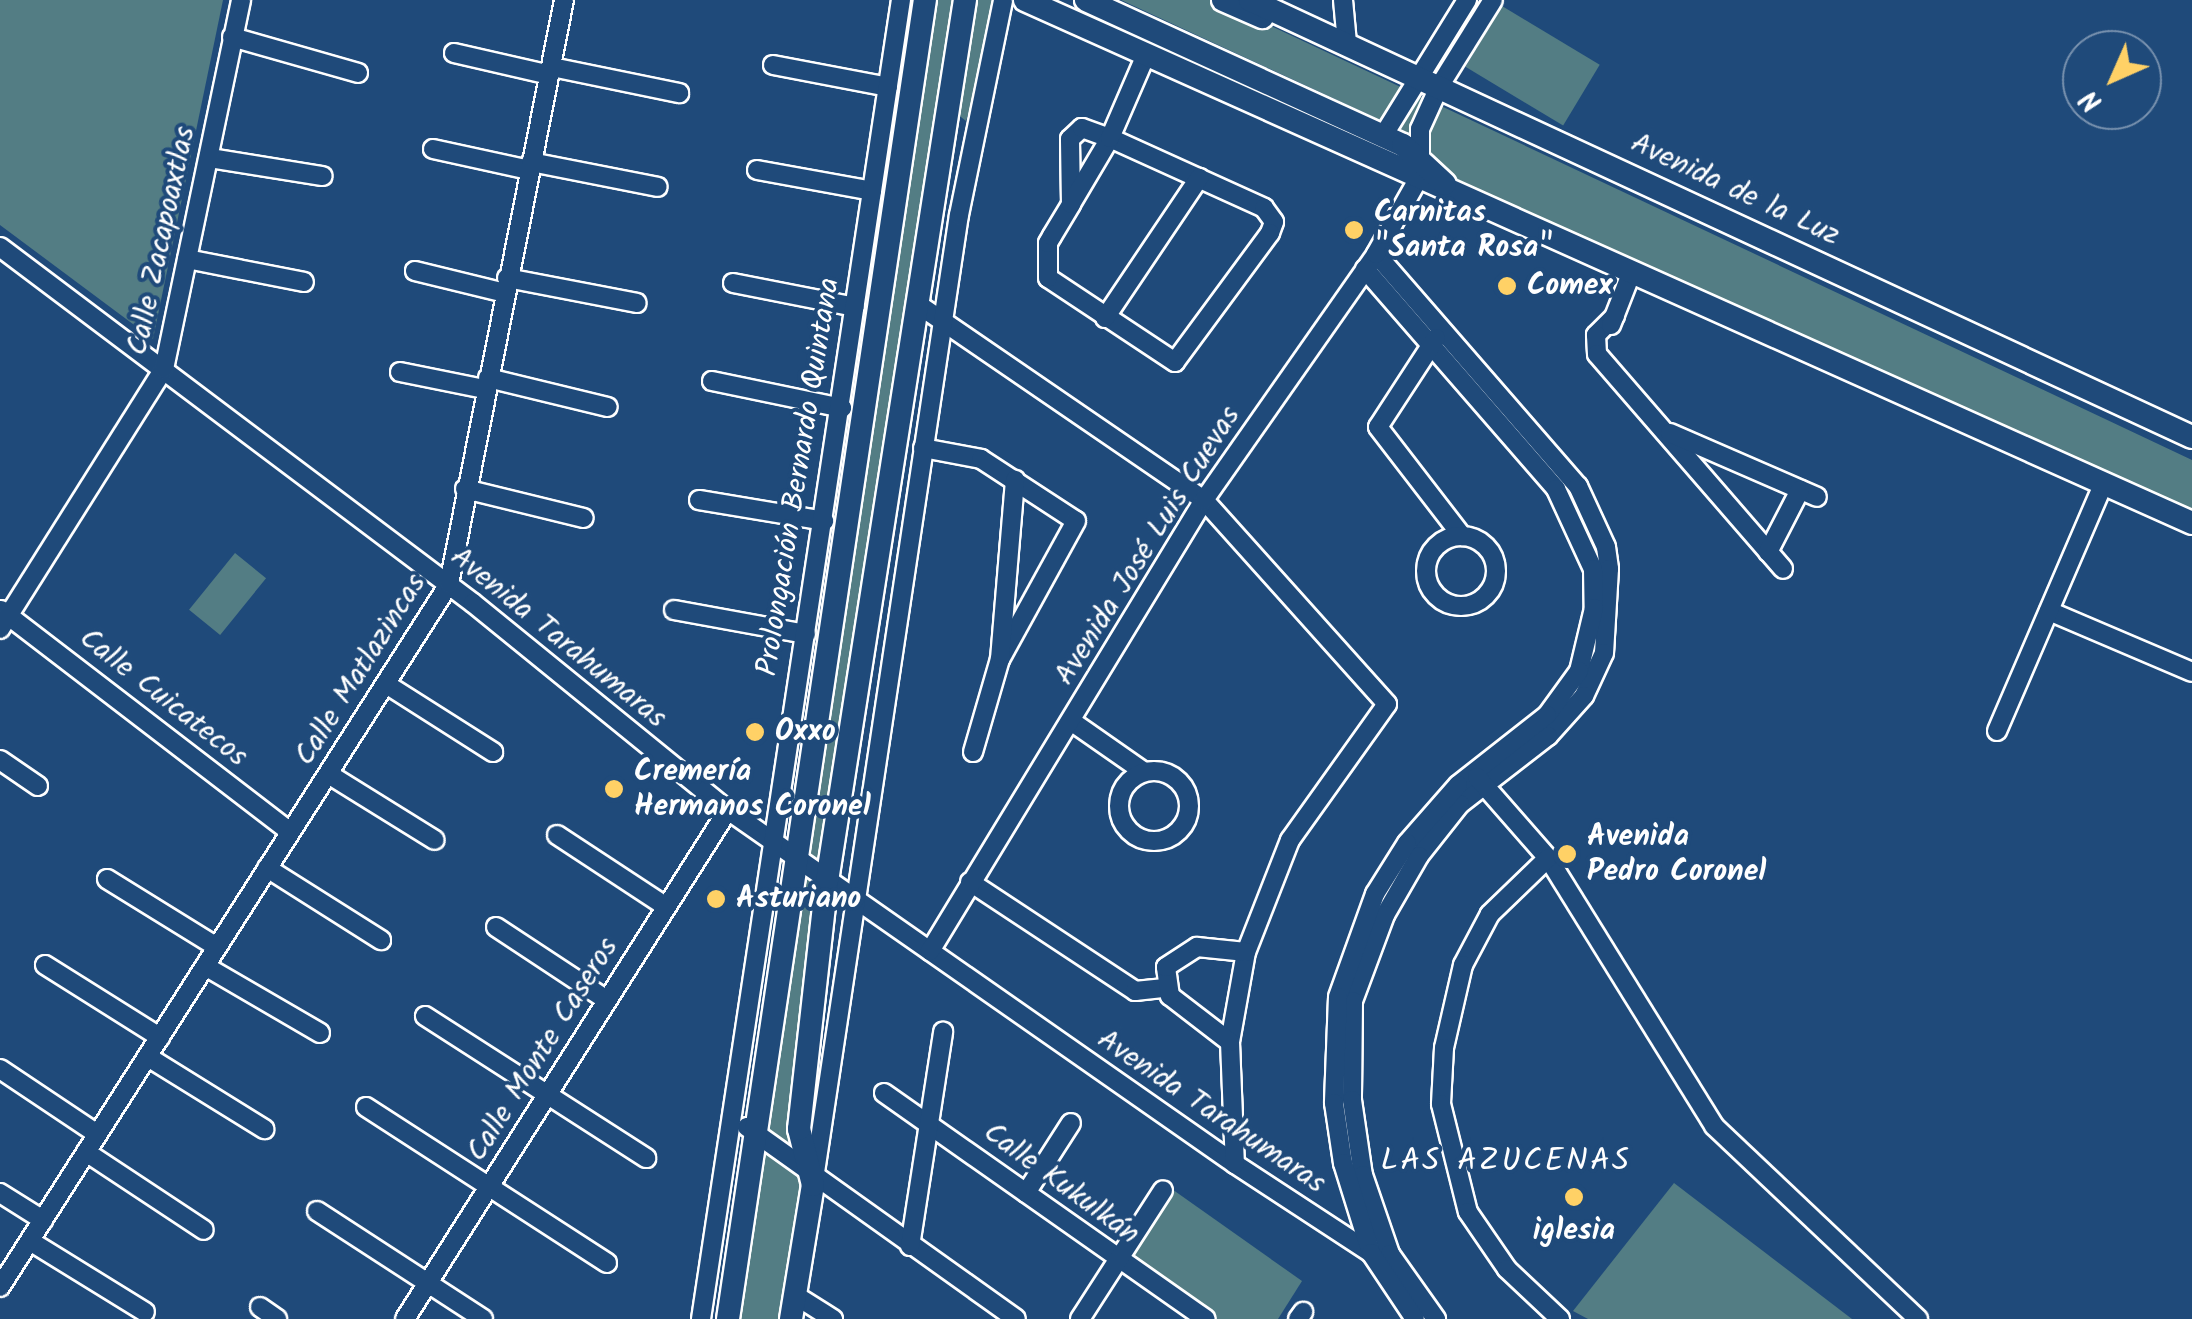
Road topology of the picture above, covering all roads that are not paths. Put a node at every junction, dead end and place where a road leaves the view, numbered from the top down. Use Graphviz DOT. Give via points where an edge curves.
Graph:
graph roads {
  1 [pos="240,0"];
  2 [pos="564,0"];
  3 [pos="901,0"];
  4 [pos="926,0"];
  5 [pos="965,0"];
  6 [pos="1002,0"];
  7 [pos="1025,0"];
  8 [pos="1086,0"];
  9 [pos="1144,0"];
  10 [pos="1223,0"];
  11 [pos="1250,0"];
  12 [pos="1343,0"];
  13 [pos="1467,0"];
  14 [pos="1493,0"];
  15 [pos="1310,26"];
  16 [pos="1158,31"];
  17 [pos="232,36"];
  18 [pos="1347,43"];
  19 [pos="454,53"];
  20 [pos="1146,55"];
  21 [pos="773,65"];
  22 [pos="551,71"];
  23 [pos="358,72"];
  24 [pos="1430,80"];
  25 [pos="888,88"];
  26 [pos="680,93"];
  27 [pos="1384,136"];
  28 [pos="1110,138"];
  29 [pos="434,149"];
  30 [pos="210,158"];
  31 [pos="1420,165"];
  32 [pos="530,166"];
  33 [pos="757,170"];
  34 [pos="323,176"];
  35 [pos="1199,178"];
  36 [pos="658,188"];
  37 [pos="872,192"];
  38 [pos="1071,204"];
  39 [pos="0,247"];
  40 [pos="187,259"];
  41 [pos="1370,262"];
  42 [pos="415,271"];
  43 [pos="1632,271"];
  44 [pos="304,282"];
  45 [pos="733,284"];
  46 [pos="506,286"];
  47 [pos="637,303"];
  48 [pos="920,305"];
  49 [pos="855,307"];
  50 [pos="1105,318"];
  51 [pos="942,320"];
  52 [pos="1436,338"];
  53 [pos="164,369"];
  54 [pos="400,372"];
  55 [pos="712,382"];
  56 [pos="486,384"];
  57 [pos="608,406"];
  58 [pos="842,408"];
  59 [pos="1663,430"];
  60 [pos="2192,437"];
  61 [pos="923,448"];
  62 [pos="1015,480"];
  63 [pos="2104,483"];
  64 [pos="464,489"];
  65 [pos="699,500"];
  66 [pos="1204,500"];
  67 [pos="584,518"];
  68 [pos="824,521"];
  69 [pos="2192,523"];
  70 [pos="1462,536"];
  71 [pos="1768,552"];
  72 [pos="1783,568"];
  73 [pos="449,584"];
  74 [pos="674,610"];
  75 [pos="2049,610"];
  76 [pos="3,618"];
  77 [pos="806,634"];
  78 [pos="1000,659"];
  79 [pos="2192,672"];
  80 [pos="386,684"];
  81 [pos="1071,721"];
  82 [pos="1997,731"];
  83 [pos="493,752"];
  84 [pos="973,752"];
  85 [pos="0,760"];
  86 [pos="1144,772"];
  87 [pos="330,774"];
  88 [pos="1479,779"];
  89 [pos="38,786"];
  90 [pos="728,810"];
  91 [pos="290,832"];
  92 [pos="557,835"];
  93 [pos="435,840"];
  94 [pos="771,840"];
  95 [pos="1548,858"];
  96 [pos="796,860"];
  97 [pos="266,868"];
  98 [pos="107,879"];
  99 [pos="827,881"];
  100 [pos="970,882"];
  101 [pos="854,900"];
  102 [pos="665,906"];
  103 [pos="496,927"];
  104 [pos="380,940"];
  105 [pos="217,947"];
  106 [pos="930,952"];
  107 [pos="1246,952"];
  108 [pos="45,965"];
  109 [pos="205,966"];
  110 [pos="1165,988"];
  111 [pos="605,999"];
  112 [pos="425,1016"];
  113 [pos="943,1032"];
  114 [pos="320,1033"];
  115 [pos="160,1037"];
  116 [pos="1230,1042"];
  117 [pos="148,1057"];
  118 [pos="0,1070"];
  119 [pos="884,1093"];
  120 [pos="548,1099"];
  121 [pos="366,1106"];
  122 [pos="734,1120"];
  123 [pos="1071,1123"];
  124 [pos="930,1124"];
  125 [pos="264,1129"];
  126 [pos="97,1134"];
  127 [pos="758,1134"];
  128 [pos="86,1152"];
  129 [pos="646,1158"];
  130 [pos="1235,1164"];
  131 [pos="811,1175"];
  132 [pos="489,1188"];
  133 [pos="1163,1190"];
  134 [pos="1026,1193"];
  135 [pos="0,1194"];
  136 [pos="318,1211"];
  137 [pos="43,1220"];
  138 [pos="204,1230"];
  139 [pos="30,1241"];
  140 [pos="910,1246"];
  141 [pos="1380,1254"];
  142 [pos="1119,1260"];
  143 [pos="607,1263"];
  144 [pos="427,1284"];
  145 [pos="0,1287"];
  146 [pos="796,1295"];
  147 [pos="260,1307"];
  148 [pos="145,1312"];
  149 [pos="277,1319"];
  150 [pos="405,1319"];
  151 [pos="483,1319"];
  152 [pos="701,1319"];
  153 [pos="728,1319"];
  154 [pos="791,1319"];
  155 [pos="832,1319"];
  156 [pos="1016,1319"];
  157 [pos="1080,1319"];
  158 [pos="1206,1319"];
  159 [pos="1415,1319"];
  160 [pos="1436,1319"];
  161 [pos="1560,1319"];
  162 [pos="1918,1319"];
  1 -- 17 [label="street, Calle Zacapoaxtlas"];
  2 -- 22 [label="street, Calle Matlazincas"];
  3 -- 25 [label="street, Prolongación Bernardo Quintana"];
  4 -- 96 [label="main road, Prolongación Bernardo Quintana"];
  5 -- 48 [label="main road"];
  6 -- 51 [label="street"];
  7 -- 20 [label="main road"];
  8 -- 16 [label="main road"];
  9 -- 16 [label="main road"];
  10 -- 15 [label="main road" via="1275,23"];
  11 -- 15 [label="main road, Avenida de la Luz"];
  12 -- 18 [label="street"];
  13 -- 24 [label="street"];
  14 -- 24 [label="street"];
  15 -- 18 [label="main road, Avenida de la Luz"];
  16 -- 27 [label="main road"];
  17 -- 23 [label="street"];
  17 -- 30 [label="street, Calle Zacapoaxtlas"];
  18 -- 24 [label="main road, Avenida de la Luz"];
  19 -- 22 [label="street"];
  20 -- 28 [label="street"];
  20 -- 31 [label="main road"];
  21 -- 25 [label="street"];
  22 -- 26 [label="street"];
  22 -- 32 [label="street, Calle Matlazincas"];
  24 -- 27 [label="street"];
  24 -- 31 [label="street, Avenida José Luis Cuevas"];
  24 -- 60 [label="main road, Avenida de la Luz"];
  25 -- 37 [label="street, Prolongación Bernardo Quintana"];
  27 -- 31 [label="main road"];
  28 -- 35 [label="street"];
  28 -- 38 [label="street"];
  28 -- 38 [label="street" via="1075,130"];
  29 -- 32 [label="street"];
  30 -- 34 [label="street"];
  30 -- 40 [label="street, Calle Zacapoaxtlas"];
  31 -- 41 [label="street, Avenida José Luis Cuevas"];
  31 -- 43 [label="main road" via="1447,187"];
  32 -- 36 [label="street"];
  32 -- 46 [label="street, Calle Matlazincas"];
  33 -- 37 [label="street"];
  35 -- 50 [label="street"];
  35 -- 50 [label="street" via="1264,208 1274,222 1270,233 1181,360 1165,360"];
  37 -- 49 [label="street, Prolongación Bernardo Quintana"];
  38 -- 50 [label="street" via="1048,243 1048,278"];
  39 -- 53 [label="street, Avenida Tarahumaras"];
  40 -- 44 [label="street"];
  40 -- 53 [label="street, Calle Zacapoaxtlas"];
  41 -- 52 [label="street"];
  41 -- 66 [label="street, Avenida José Luis Cuevas"];
  42 -- 46 [label="street"];
  43 -- 59 [label="street" via="1601,359"];
  43 -- 63 [label="main road"];
  45 -- 49 [label="street"];
  46 -- 47 [label="street"];
  46 -- 56 [label="street, Calle Matlazincas"];
  48 -- 51 [label="street"];
  48 -- 99 [label="main road"];
  49 -- 58 [label="street, Prolongación Bernardo Quintana"];
  51 -- 61 [label="street"];
  51 -- 66 [label="street"];
  52 -- 70 [label="street" via="1378,427"];
  52 -- 88 [label="street" via="1578,486 1606,547 1596,652 1552,710"];
  53 -- 73 [label="street, Avenida Tarahumaras"];
  53 -- 76 [label="street, Calle Zacapoaxtlas"];
  54 -- 56 [label="street"];
  55 -- 58 [label="street"];
  56 -- 57 [label="street"];
  56 -- 64 [label="street, Calle Matlazincas"];
  58 -- 68 [label="street, Prolongación Bernardo Quintana"];
  59 -- 71 [label="street"];
  59 -- 71 [label="street" via="1808,493"];
  61 -- 62 [label="street" via="980,459"];
  61 -- 101 [label="street"];
  62 -- 78 [label="street"];
  62 -- 78 [label="street" via="1076,526"];
  63 -- 69 [label="main road"];
  63 -- 75 [label="street"];
  64 -- 67 [label="street"];
  64 -- 73 [label="street, Calle Matlazincas"];
  65 -- 68 [label="street"];
  66 -- 81 [label="street, Avenida José Luis Cuevas"];
  66 -- 107 [label="street" via="1387,704 1290,840"];
  68 -- 77 [label="street, Prolongación Bernardo Quintana"];
  70 -- 70 [label="street" via="1442,542 1426,569 1438,599 1459,606 1486,596 1496,577 1488,549"];
  71 -- 72 [label="street"];
  73 -- 80 [label="street, Calle Matlazincas"];
  73 -- 90 [label="street, Avenida Tarahumaras"];
  74 -- 77 [label="street"];
  75 -- 79 [label="street"];
  75 -- 82 [label="street"];
  76 -- 91 [label="street, Calle Cuicatecos"];
  77 -- 94 [label="street, Prolongación Bernardo Quintana"];
  78 -- 84 [label="street"];
  80 -- 83 [label="street"];
  80 -- 87 [label="street, Calle Matlazincas"];
  81 -- 86 [label="street"];
  81 -- 100 [label="street, Avenida José Luis Cuevas"];
  85 -- 89 [label="street"];
  86 -- 86 [label="street" via="1125,785 1120,818 1146,841 1168,839 1185,823 1188,800 1167,774"];
  87 -- 91 [label="street, Calle Matlazincas"];
  87 -- 93 [label="street"];
  88 -- 95 [label="street"];
  88 -- 141 [label="street" via="1439,803 1375,894 1346,999 1355,1137"];
  90 -- 94 [label="street, Avenida Tarahumaras"];
  90 -- 102 [label="street, Calle Monte Caseros"];
  91 -- 97 [label="street, Calle Matlazincas"];
  92 -- 102 [label="street"];
  94 -- 96 [label="street, Avenida Tarahumaras"];
  94 -- 122 [label="street, Prolongación Bernardo Quintana"];
  95 -- 161 [label="street" via="1508,892 1469,952 1444,1048 1441,1104 1468,1212 1507,1269"];
  95 -- 162 [label="street" via="1714,1126"];
  96 -- 99 [label="street, Avenida Tarahumaras"];
  96 -- 127 [label="main road, Prolongación Bernardo Quintana"];
  97 -- 104 [label="street"];
  97 -- 105 [label="street, Calle Matlazincas"];
  98 -- 105 [label="street"];
  99 -- 101 [label="street, Avenida Tarahumaras"];
  99 -- 131 [label="main road" via="800,1129"];
  100 -- 106 [label="street, Avenida José Luis Cuevas"];
  100 -- 110 [label="street" via="1135,992"];
  101 -- 106 [label="street, Avenida Tarahumaras"];
  101 -- 131 [label="street"];
  102 -- 111 [label="street, Calle Monte Caseros"];
  103 -- 111 [label="street"];
  105 -- 109 [label="street, Calle Matlazincas"];
  106 -- 130 [label="street, Avenida Tarahumaras"];
  107 -- 110 [label="street" via="1189,949 1166,968"];
  107 -- 116 [label="street"];
  108 -- 115 [label="street"];
  109 -- 114 [label="street"];
  109 -- 115 [label="street, Calle Matlazincas"];
  110 -- 116 [label="street"];
  111 -- 120 [label="street, Calle Monte Caseros"];
  112 -- 120 [label="street"];
  113 -- 124 [label="street"];
  115 -- 117 [label="street, Calle Matlazincas"];
  116 -- 130 [label="street"];
  117 -- 125 [label="street"];
  117 -- 126 [label="street, Calle Matlazincas"];
  118 -- 126 [label="street"];
  119 -- 124 [label="street, Calle Kukulkán"];
  120 -- 129 [label="street"];
  120 -- 132 [label="street, Calle Monte Caseros"];
  121 -- 132 [label="street"];
  122 -- 127 [label="street"];
  122 -- 152 [label="street, Prolongación Bernardo Quintana"];
  123 -- 134 [label="street"];
  124 -- 134 [label="street, Calle Kukulkán"];
  124 -- 140 [label="street"];
  126 -- 128 [label="street, Calle Matlazincas"];
  127 -- 131 [label="street"];
  127 -- 153 [label="main road, Prolongación Bernardo Quintana"];
  128 -- 137 [label="street, Calle Matlazincas"];
  128 -- 138 [label="street"];
  130 -- 141 [label="street, Avenida Tarahumaras"];
  131 -- 140 [label="street"];
  131 -- 146 [label="main road"];
  132 -- 143 [label="street"];
  132 -- 144 [label="street, Calle Monte Caseros"];
  133 -- 142 [label="street"];
  134 -- 142 [label="street, Calle Kukulkán"];
  135 -- 137 [label="street"];
  136 -- 144 [label="street"];
  137 -- 139 [label="street, Calle Matlazincas"];
  139 -- 145 [label="street, Calle Matlazincas"];
  139 -- 148 [label="street"];
  140 -- 156 [label="street"];
  141 -- 159 [label="street"];
  141 -- 160 [label="street"];
  142 -- 157 [label="street"];
  142 -- 158 [label="street, Calle Kukulkán"];
  144 -- 150 [label="street, Calle Monte Caseros"];
  144 -- 151 [label="street"];
  146 -- 154 [label="main road"];
  146 -- 155 [label="street"];
  147 -- 149 [label="street"];
}
